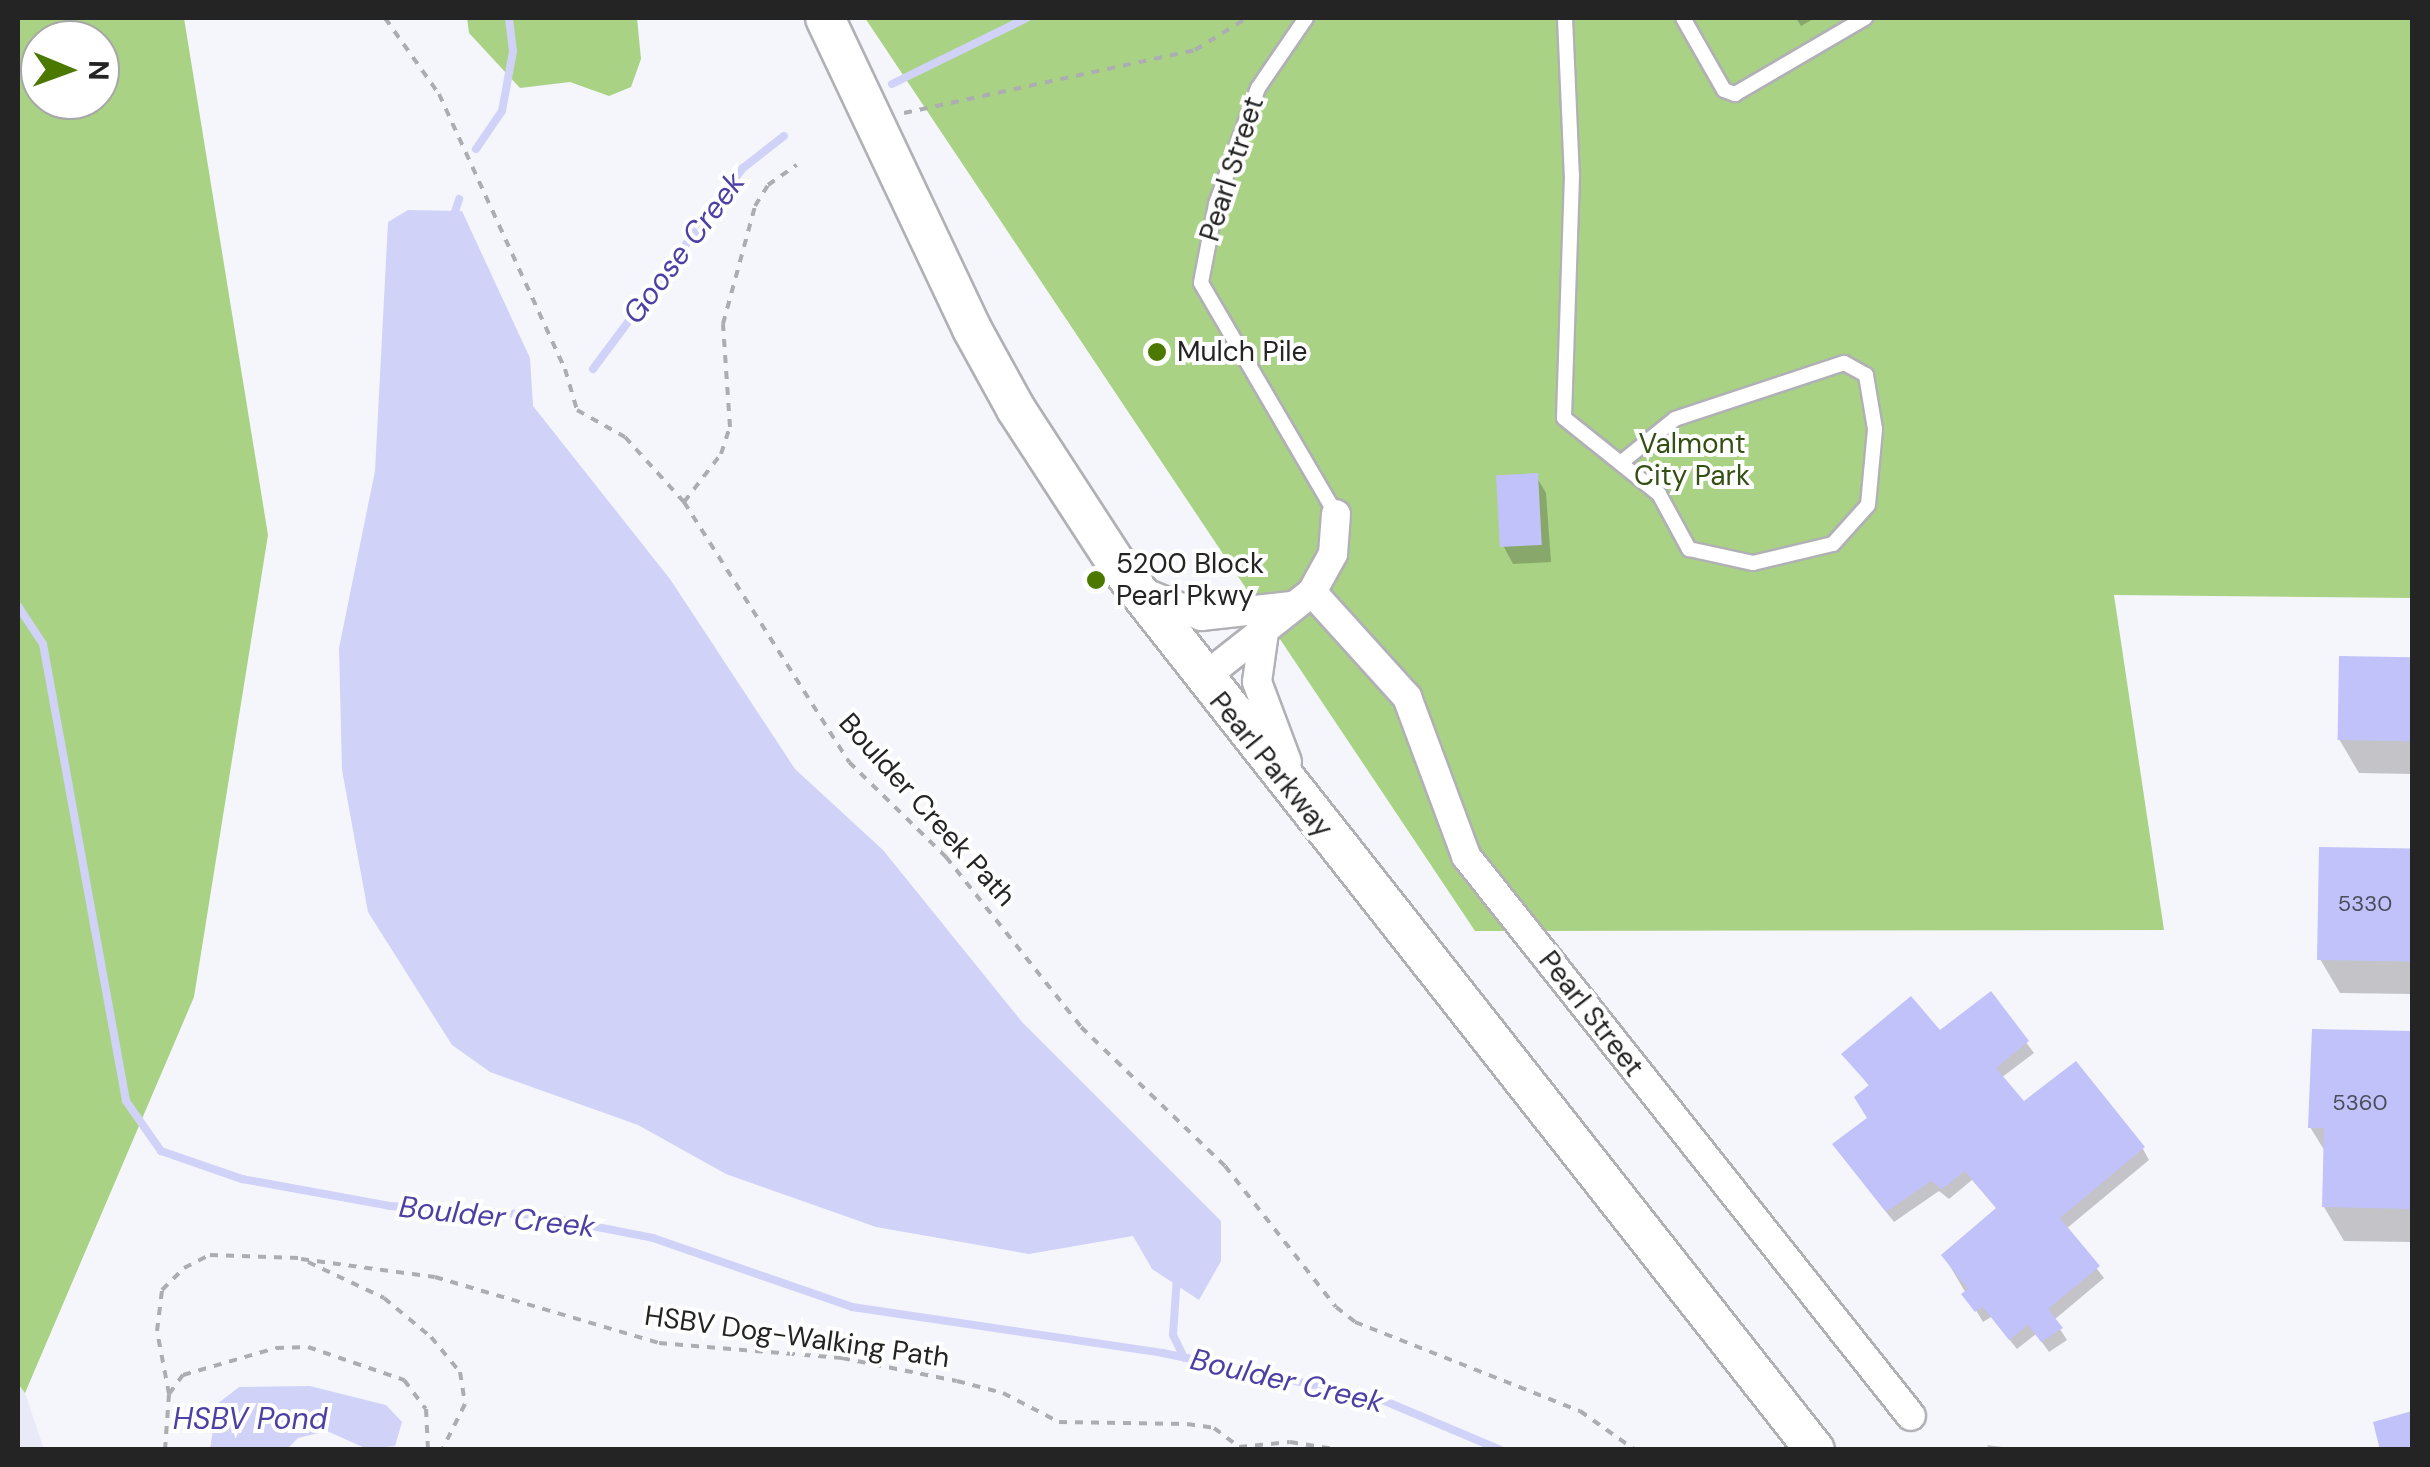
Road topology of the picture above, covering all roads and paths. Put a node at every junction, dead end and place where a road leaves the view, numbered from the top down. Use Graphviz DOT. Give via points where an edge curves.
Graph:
graph roads {
  1 [pos="385,18"];
  2 [pos="824,18"];
  3 [pos="1247,18"];
  4 [pos="1306,18"];
  5 [pos="1565,18"];
  6 [pos="1683,18"];
  7 [pos="1865,18"];
  8 [pos="904,113"];
  9 [pos="797,166"];
  10 [pos="1623,461"];
  11 [pos="684,502"];
  12 [pos="1336,514"];
  13 [pos="1131,583"];
  14 [pos="1305,598"];
  15 [pos="1264,632"];
  16 [pos="1202,679"];
  17 [pos="1310,813"];
  18 [pos="301,1258"];
  19 [pos="169,1394"];
  20 [pos="1911,1416"];
  21 [pos="164,1450"];
  22 [pos="428,1450"];
  23 [pos="442,1450"];
  24 [pos="1340,1450"];
  25 [pos="1635,1450"];
  26 [pos="1815,1450"];
  1 -- 11 [label="path, Boulder Creek Path" via="439,94 565,369 577,410 625,437"];
  2 -- 13 [label="main road, Pearl Parkway" via="981,345"];
  3 -- 8 [label="path" via="1195,50"];
  4 -- 12 [label="lane, Pearl Street" via="1258,88 1216,204 1201,284"];
  5 -- 10 [label="lane" via="1572,176 1564,418"];
  6 -- 7 [label="lane" via="1724,90 1735,94"];
  9 -- 11 [label="path" via="768,185 755,206 723,324 730,427 721,454"];
  10 -- 10 [label="lane" via="1658,494 1689,549 1753,563 1833,544 1868,505 1875,430 1866,375 1844,363 1777,382 1675,419"];
  11 -- 25 [label="path, Boulder Creek Path" via="849,762 957,870 1081,1027 1225,1166 1336,1306 1355,1322 1580,1412"];
  12 -- 14 [label="street, Pearl Street" via="1333,554"];
  13 -- 14 [label="street" via="1165,605 1201,616"];
  13 -- 16 [label="main road, Pearl Parkway"];
  14 -- 15 [label="street, Pearl Street"];
  14 -- 20 [label="street, Pearl Street" via="1408,697 1466,856"];
  15 -- 16 [label="street, Pearl Street"];
  15 -- 17 [label="street" via="1257,674 1262,705"];
  16 -- 17 [label="main road, Pearl Parkway"];
  17 -- 26 [label="main road, Pearl Parkway"];
  18 -- 19 [label="path, HSBV Dog-Walking Path" via="210,1254 162,1290 156,1331"];
  18 -- 23 [label="path" via="384,1298 460,1372 466,1404"];
  18 -- 24 [label="path, HSBV Dog-Walking Path" via="466,1284 659,1342 842,1358 957,1381 1003,1393 1058,1422 1187,1424 1214,1428 1240,1446 1290,1442"];
  19 -- 21 [label="path, HSBV Dog-Walking Path"];
  19 -- 22 [label="path" via="183,1375 276,1348 308,1347 404,1380 426,1409"];
}
